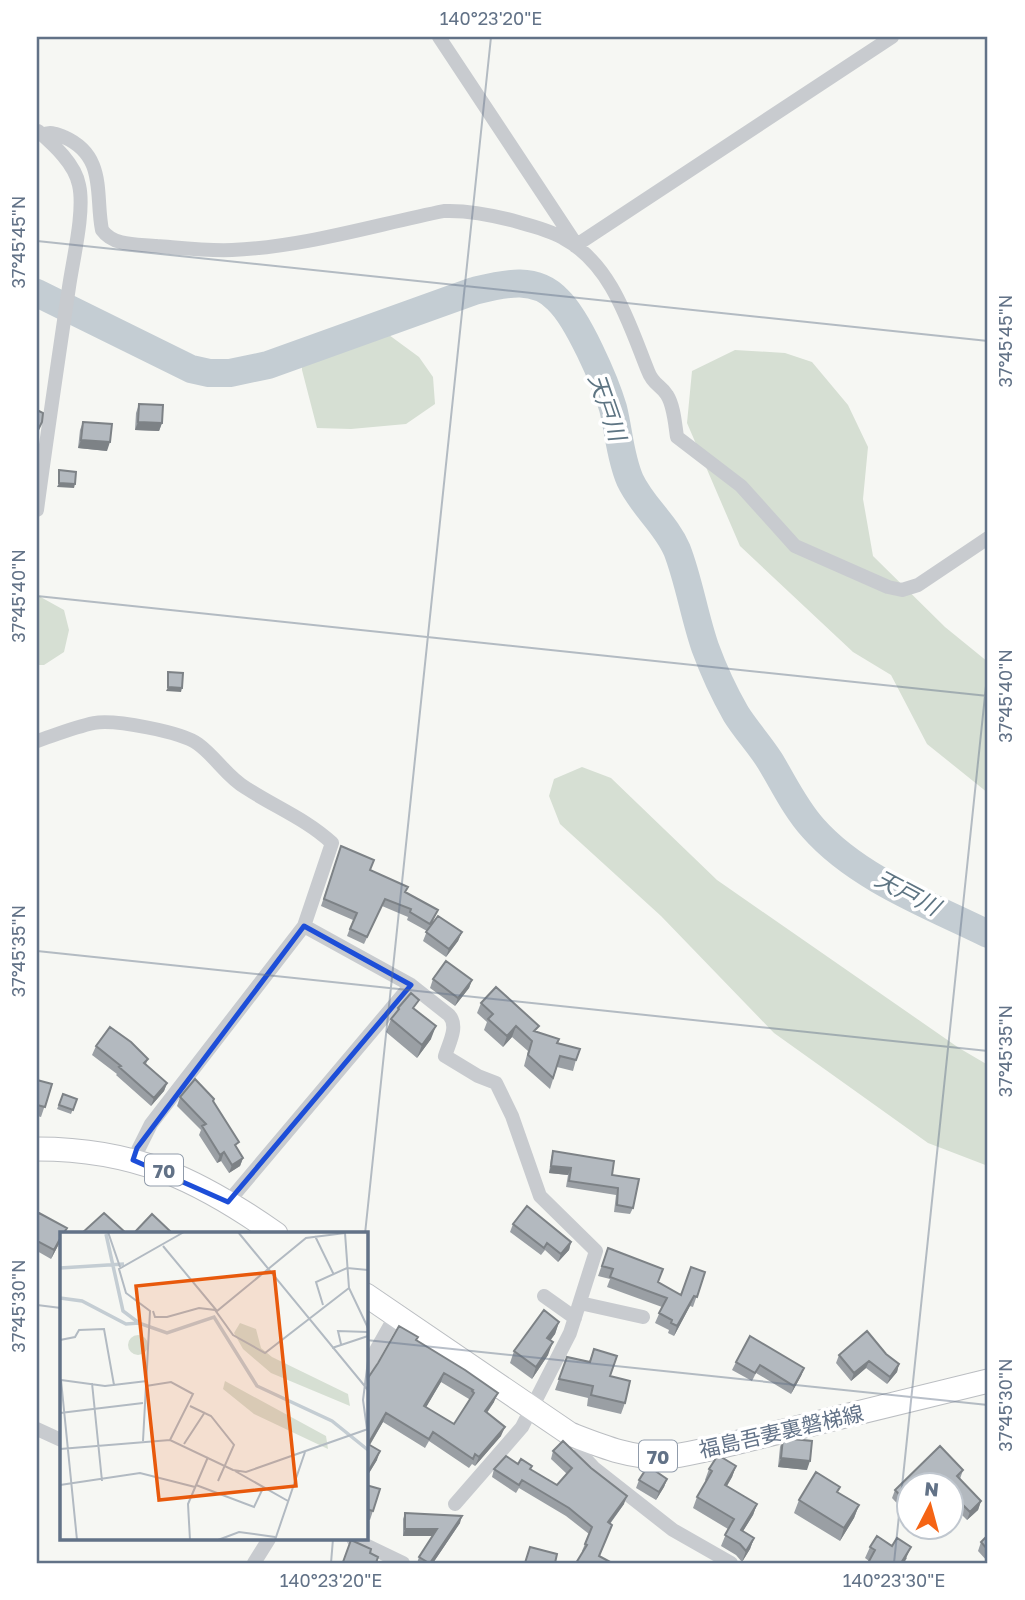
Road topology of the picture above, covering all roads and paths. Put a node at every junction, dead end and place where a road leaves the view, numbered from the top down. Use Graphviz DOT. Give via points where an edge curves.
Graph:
graph roads {
  1 [pos="439,37"];
  2 [pos="892,37"];
  3 [pos="40,133"];
  4 [pos="575,246"];
  5 [pos="37,510"];
  6 [pos="988,538"];
  7 [pos="37,741"];
  8 [pos="304,926"];
  9 [pos="411,985"];
  10 [pos="37,1149"];
  11 [pos="133,1160"];
  12 [pos="228,1202"];
  13 [pos="273,1232"];
  14 [pos="368,1296"];
  15 [pos="544,1296"];
  16 [pos="580,1303"];
  17 [pos="396,1315"];
  18 [pos="643,1317"];
  19 [pos="575,1318"];
  20 [pos="368,1364"];
  21 [pos="988,1381"];
  22 [pos="531,1409"];
  23 [pos="37,1429"];
  24 [pos="582,1439"];
  25 [pos="60,1440"];
  26 [pos="455,1504"];
  27 [pos="268,1540"];
  28 [pos="354,1540"];
  29 [pos="254,1563"];
  30 [pos="403,1563"];
  31 [pos="731,1563"];
  1 -- 4 [label="street"];
  2 -- 4 [label="street"];
  3 -- 4 [label="street" via="66,138 86,154 99,180 102,230 119,242 206,250 260,248 459,211 533,226"];
  3 -- 5 [label="street" via="76,175 80,208"];
  4 -- 6 [label="street" via="621,303 650,377 669,399 677,437 741,486 795,546 902,590 918,585"];
  7 -- 8 [label="street" via="100,723 148,728 196,743 237,782 310,824 332,843"];
  8 -- 9 [label="street"];
  8 -- 11 [label="street" via="151,1124"];
  9 -- 12 [label="street"];
  9 -- 16 [label="street" via="453,1020 445,1056 496,1083 540,1195 596,1251"];
  10 -- 11 [label="main road, 70"];
  11 -- 12 [label="main road, 70" via="167,1171"];
  12 -- 13 [label="main road, 70"];
  14 -- 17 [label="main road, 福島吾妻裏磐梯線 / 70"];
  15 -- 19 [label="street"];
  16 -- 18 [label="street"];
  16 -- 19 [label="street"];
  17 -- 20 [label="street"];
  17 -- 22 [label="main road, 福島吾妻裏磐梯線 / 70"];
  19 -- 22 [label="street"];
  21 -- 24 [label="main road, 福島吾妻裏磐梯線 / 70" via="666,1457 629,1454"];
  22 -- 24 [label="main road, 福島吾妻裏磐梯線 / 70"];
  22 -- 26 [label="street" via="523,1427"];
  23 -- 25 [label="street"];
  24 -- 31 [label="street" via="581,1454 594,1468 673,1530"];
  27 -- 29 [label="street"];
  28 -- 30 [label="street"];
}
